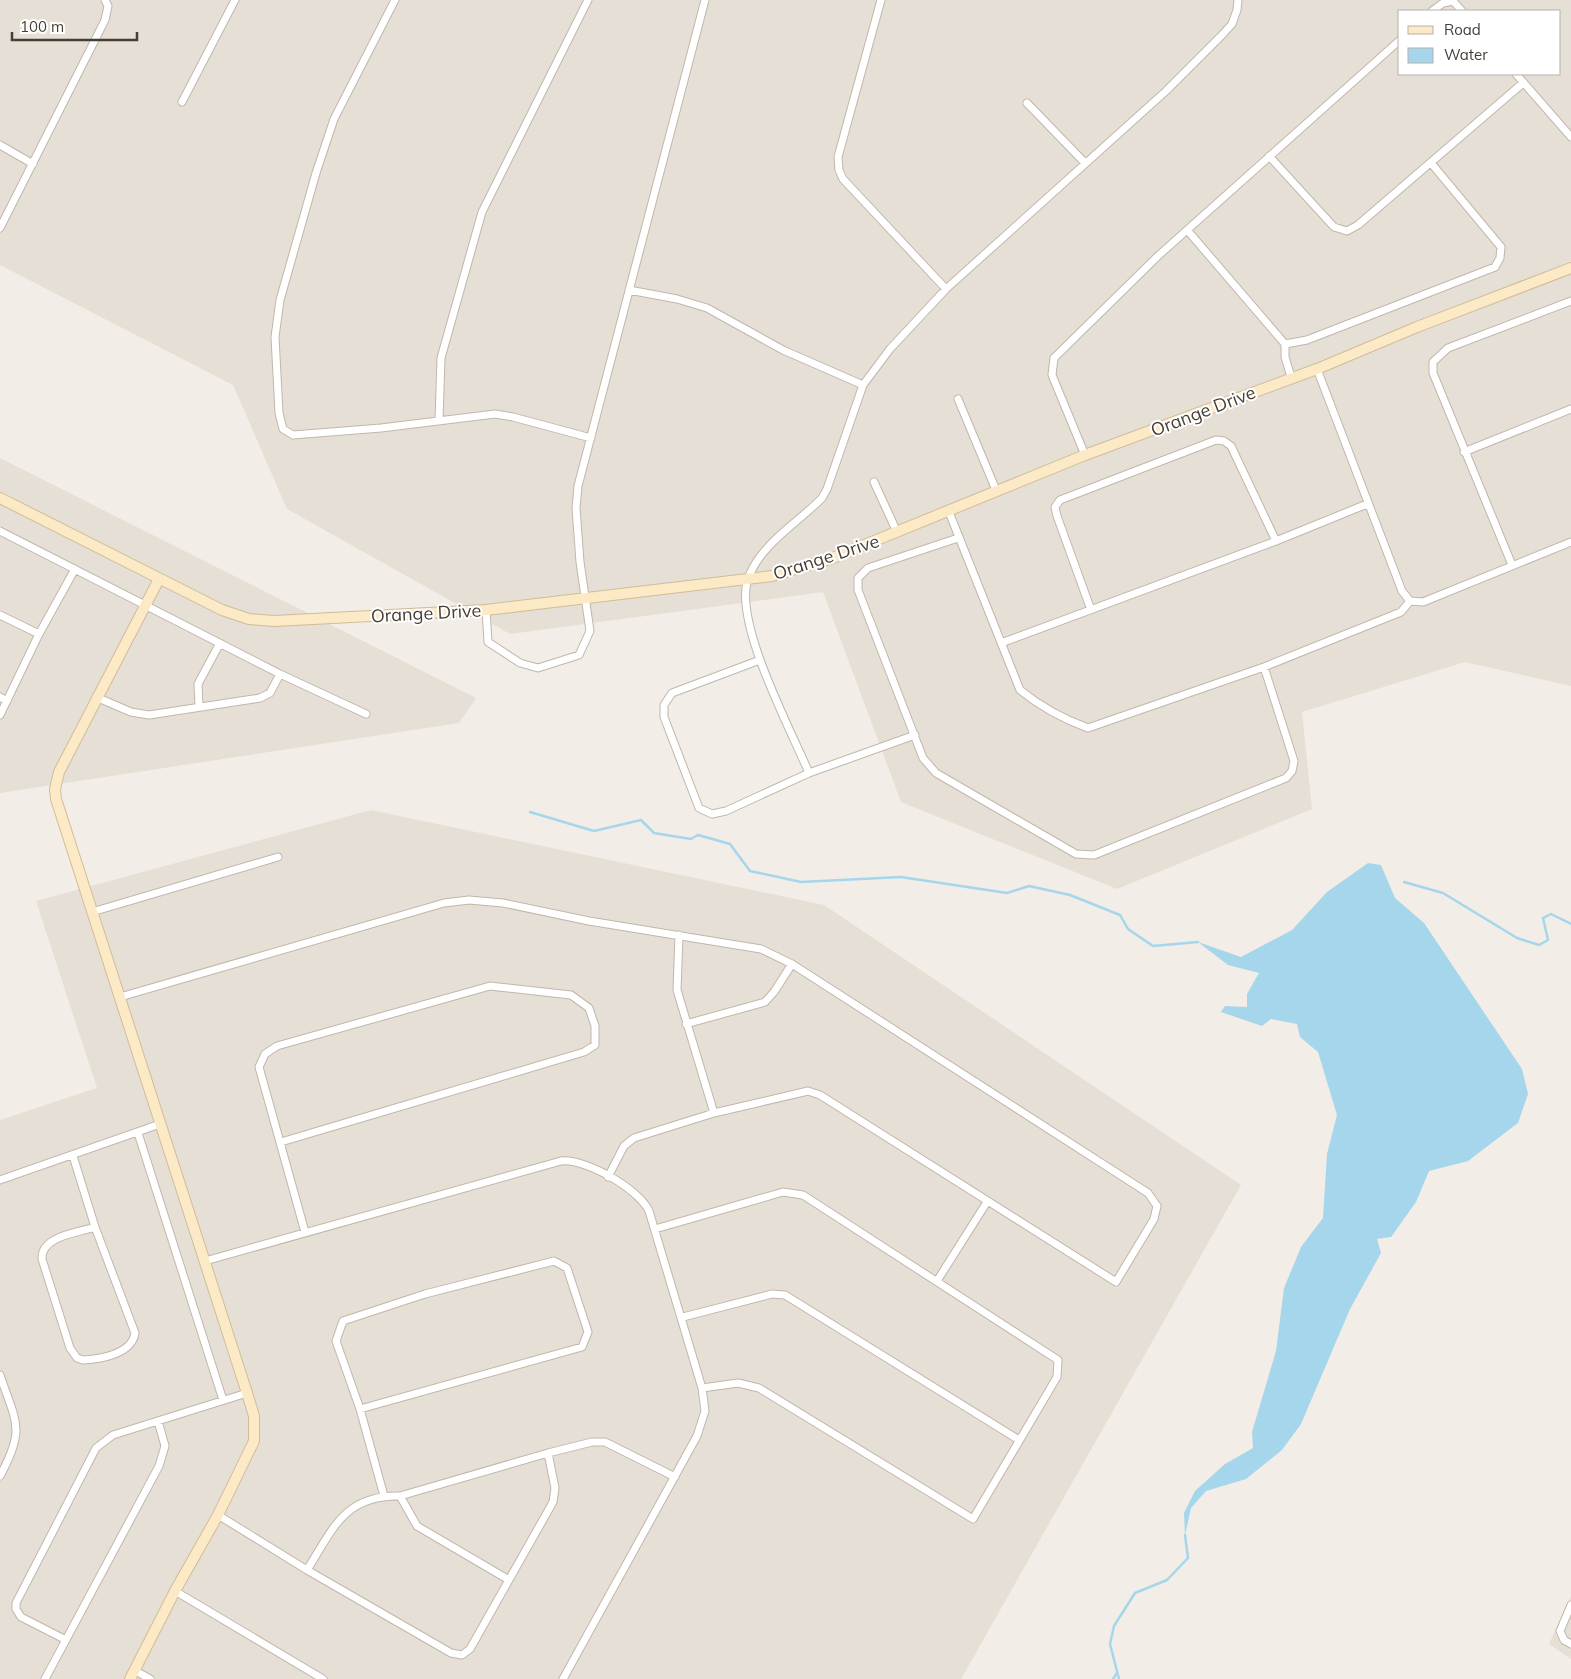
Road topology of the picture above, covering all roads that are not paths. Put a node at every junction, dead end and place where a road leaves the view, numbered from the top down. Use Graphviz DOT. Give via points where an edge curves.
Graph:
graph roads {
  1 [pos="105,0"];
  2 [pos="235,0"];
  3 [pos="395,0"];
  4 [pos="588,0"];
  5 [pos="705,0"];
  6 [pos="881,0"];
  7 [pos="1238,0"];
  8 [pos="1434,10"];
  9 [pos="1461,10"];
  10 [pos="1398,42"];
  11 [pos="1517,75"];
  12 [pos="1523,83"];
  13 [pos="182,102"];
  14 [pos="1027,103"];
  15 [pos="1571,137"];
  16 [pos="0,145"];
  17 [pos="1269,156"];
  18 [pos="1085,163"];
  19 [pos="1431,163"];
  20 [pos="33,164"];
  21 [pos="0,228"];
  22 [pos="1188,231"];
  23 [pos="1571,268"];
  24 [pos="946,288"];
  25 [pos="629,290"];
  26 [pos="1571,302"];
  27 [pos="1285,344"];
  28 [pos="1317,369"];
  29 [pos="1291,377"];
  30 [pos="863,385"];
  31 [pos="958,399"];
  32 [pos="1571,408"];
  33 [pos="439,421"];
  34 [pos="591,438"];
  35 [pos="1464,452"];
  36 [pos="1085,455"];
  37 [pos="874,482"];
  38 [pos="996,490"];
  39 [pos="0,498"];
  40 [pos="1367,504"];
  41 [pos="949,512"];
  42 [pos="0,531"];
  43 [pos="897,532"];
  44 [pos="958,538"];
  45 [pos="1276,541"];
  46 [pos="1571,542"];
  47 [pos="1512,565"];
  48 [pos="75,569"];
  49 [pos="160,579"];
  50 [pos="747,580"];
  51 [pos="586,598"];
  52 [pos="1410,601"];
  53 [pos="146,605"];
  54 [pos="486,610"];
  55 [pos="1091,610"];
  56 [pos="0,615"];
  57 [pos="39,634"];
  58 [pos="220,643"];
  59 [pos="1001,643"];
  60 [pos="760,660"];
  61 [pos="1264,667"];
  62 [pos="280,674"];
  63 [pos="96,697"];
  64 [pos="4,699"];
  65 [pos="199,706"];
  66 [pos="366,714"];
  67 [pos="0,715"];
  68 [pos="915,735"];
  69 [pos="809,773"];
  70 [pos="278,857"];
  71 [pos="92,912"];
  72 [pos="679,935"];
  73 [pos="792,964"];
  74 [pos="120,997"];
  75 [pos="686,1024"];
  76 [pos="714,1113"];
  77 [pos="160,1124"];
  78 [pos="138,1133"];
  79 [pos="281,1142"];
  80 [pos="72,1156"];
  81 [pos="608,1176"];
  82 [pos="0,1180"];
  83 [pos="987,1202"];
  84 [pos="95,1227"];
  85 [pos="655,1229"];
  86 [pos="305,1232"];
  87 [pos="205,1261"];
  88 [pos="937,1281"];
  89 [pos="682,1317"];
  90 [pos="0,1375"];
  91 [pos="702,1388"];
  92 [pos="247,1394"];
  93 [pos="223,1400"];
  94 [pos="360,1409"];
  95 [pos="158,1421"];
  96 [pos="1019,1440"];
  97 [pos="548,1453"];
  98 [pos="0,1476"];
  99 [pos="675,1477"];
  100 [pos="384,1496"];
  101 [pos="400,1496"];
  102 [pos="218,1515"];
  103 [pos="307,1570"];
  104 [pos="510,1580"];
  105 [pos="175,1590"];
  106 [pos="1571,1605"];
  107 [pos="66,1640"];
  108 [pos="1571,1644"];
  109 [pos="132,1675"];
  110 [pos="45,1679"];
  111 [pos="150,1679"];
  112 [pos="323,1679"];
  113 [pos="563,1679"];
  1 -- 20 [label="street" via="108,6 105,20"];
  2 -- 13 [label="street"];
  3 -- 33 [label="street" via="334,119 316,173 276,322 278,413 283,429 293,435"];
  4 -- 33 [label="street" via="482,212 441,358"];
  5 -- 25 [label="street"];
  6 -- 24 [label="street" via="838,157 838,170"];
  7 -- 18 [label="street" via="1232,24 1166,91"];
  8 -- 9 [label="street" via="1453,1"];
  10 -- 17 [label="street"];
  11 -- 12 [label="street"];
  12 -- 15 [label="street"];
  12 -- 19 [label="street"];
  14 -- 18 [label="street"];
  16 -- 20 [label="street"];
  17 -- 19 [label="street" via="1334,228 1346,231"];
  17 -- 22 [label="street"];
  18 -- 24 [label="street"];
  19 -- 27 [label="street" via="1501,247 1495,267 1307,340"];
  20 -- 21 [label="street"];
  22 -- 27 [label="street"];
  22 -- 36 [label="street" via="1159,255 1054,358 1052,375"];
  23 -- 28 [label="street, Orange Drive"];
  24 -- 30 [label="street" via="890,349"];
  25 -- 30 [label="street" via="707,308 783,350"];
  25 -- 34 [label="street"];
  26 -- 35 [label="street" via="1448,348 1433,362 1433,373"];
  27 -- 29 [label="street"];
  28 -- 29 [label="street, Orange Drive"];
  28 -- 40 [label="street"];
  29 -- 36 [label="street, Orange Drive"];
  30 -- 50 [label="street" via="827,489 814,507 767,549"];
  31 -- 38 [label="street"];
  32 -- 35 [label="street"];
  33 -- 34 [label="street" via="502,415"];
  34 -- 51 [label="street" via="578,486 576,508"];
  35 -- 47 [label="street"];
  36 -- 38 [label="street, Orange Drive"];
  37 -- 43 [label="street"];
  38 -- 41 [label="street, Orange Drive"];
  39 -- 49 [label="street, Orange Drive"];
  40 -- 45 [label="street"];
  40 -- 52 [label="street" via="1402,591"];
  41 -- 43 [label="street, Orange Drive"];
  41 -- 44 [label="street"];
  42 -- 48 [label="street"];
  43 -- 50 [label="street, Orange Drive" via="809,566"];
  44 -- 59 [label="street"];
  44 -- 68 [label="street" via="868,568 858,578 858,590"];
  45 -- 55 [label="street"];
  45 -- 55 [label="street" via="1231,446 1224,441 1207,444 1060,500 1055,507"];
  46 -- 47 [label="street"];
  47 -- 52 [label="street" via="1422,602"];
  48 -- 53 [label="street"];
  48 -- 57 [label="street"];
  49 -- 53 [label="street"];
  49 -- 54 [label="street, Orange Drive" via="222,610 249,619 274,621"];
  50 -- 51 [label="street, Orange Drive"];
  50 -- 60 [label="street" via="746,614"];
  51 -- 54 [label="street, Orange Drive"];
  51 -- 54 [label="street" via="590,631 579,655 538,668 520,663 488,642"];
  52 -- 61 [label="street" via="1401,612"];
  53 -- 58 [label="street"];
  53 -- 63 [label="street"];
  55 -- 59 [label="street"];
  56 -- 57 [label="street"];
  57 -- 64 [label="street"];
  58 -- 62 [label="street"];
  58 -- 65 [label="street" via="198,684"];
  59 -- 61 [label="street" via="1020,690 1037,704 1088,728"];
  60 -- 69 [label="street"];
  60 -- 69 [label="street" via="672,693 664,705 664,717 699,808 712,814 726,811"];
  61 -- 68 [label="street" via="1294,761 1286,778 1094,855 1076,854 936,773 923,758"];
  62 -- 65 [label="street" via="270,693 260,698"];
  62 -- 66 [label="street"];
  63 -- 65 [label="street" via="143,715"];
  63 -- 71 [label="street" via="59,772 55,789 57,806"];
  64 -- 67 [label="street"];
  68 -- 69 [label="street"];
  70 -- 71 [label="street"];
  71 -- 74 [label="street"];
  72 -- 73 [label="street" via="761,950"];
  72 -- 74 [label="street" via="503,903 456,901"];
  72 -- 75 [label="street" via="676,985"];
  73 -- 75 [label="street" via="765,1002"];
  73 -- 83 [label="street" via="1148,1193 1157,1206 1154,1220 1116,1282"];
  74 -- 77 [label="street"];
  75 -- 76 [label="street"];
  76 -- 81 [label="street" via="628,1141"];
  76 -- 83 [label="street" via="792,1093 813,1092"];
  77 -- 78 [label="street"];
  77 -- 87 [label="street"];
  78 -- 80 [label="street"];
  78 -- 93 [label="street"];
  79 -- 79 [label="street" via="259,1067 264,1054 277,1046 490,986 571,995 588,1008 595,1026 594,1045 584,1052"];
  79 -- 86 [label="street"];
  80 -- 82 [label="street"];
  80 -- 84 [label="street"];
  81 -- 85 [label="street" via="643,1201"];
  81 -- 86 [label="street" via="583,1163 561,1161"];
  83 -- 88 [label="street"];
  84 -- 84 [label="street" via="135,1333 125,1350 83,1360 77,1358 70,1348 42,1253 49,1242"];
  85 -- 88 [label="street" via="784,1192 803,1195"];
  85 -- 89 [label="street"];
  86 -- 87 [label="street"];
  87 -- 92 [label="street"];
  88 -- 96 [label="street" via="1058,1360 1057,1378"];
  89 -- 91 [label="street"];
  89 -- 96 [label="street" via="772,1294 785,1295"];
  90 -- 98 [label="street" via="17,1425 17,1437"];
  91 -- 96 [label="street" via="738,1383 759,1388 973,1519"];
  91 -- 99 [label="street" via="705,1411 702,1426"];
  92 -- 93 [label="street"];
  92 -- 102 [label="street" via="254,1416 254,1441"];
  93 -- 95 [label="street"];
  94 -- 94 [label="street" via="336,1341 343,1322 425,1294 554,1261 567,1268 588,1332 582,1347"];
  94 -- 100 [label="street"];
  95 -- 107 [label="street" via="165,1446 159,1466"];
  95 -- 107 [label="street" via="113,1435 96,1448 16,1603 21,1617"];
  97 -- 99 [label="street" via="605,1442"];
  97 -- 101 [label="street"];
  97 -- 104 [label="street" via="555,1488 553,1502"];
  99 -- 113 [label="street"];
  100 -- 101 [label="street"];
  100 -- 103 [label="street" via="346,1511"];
  101 -- 104 [label="street" via="416,1526"];
  102 -- 103 [label="street"];
  102 -- 105 [label="street"];
  103 -- 104 [label="street" via="457,1655 470,1649"];
  105 -- 109 [label="street"];
  105 -- 112 [label="street"];
  106 -- 108 [label="street" via="1560,1631 1564,1640"];
  107 -- 110 [label="street"];
  109 -- 111 [label="street"];
}
